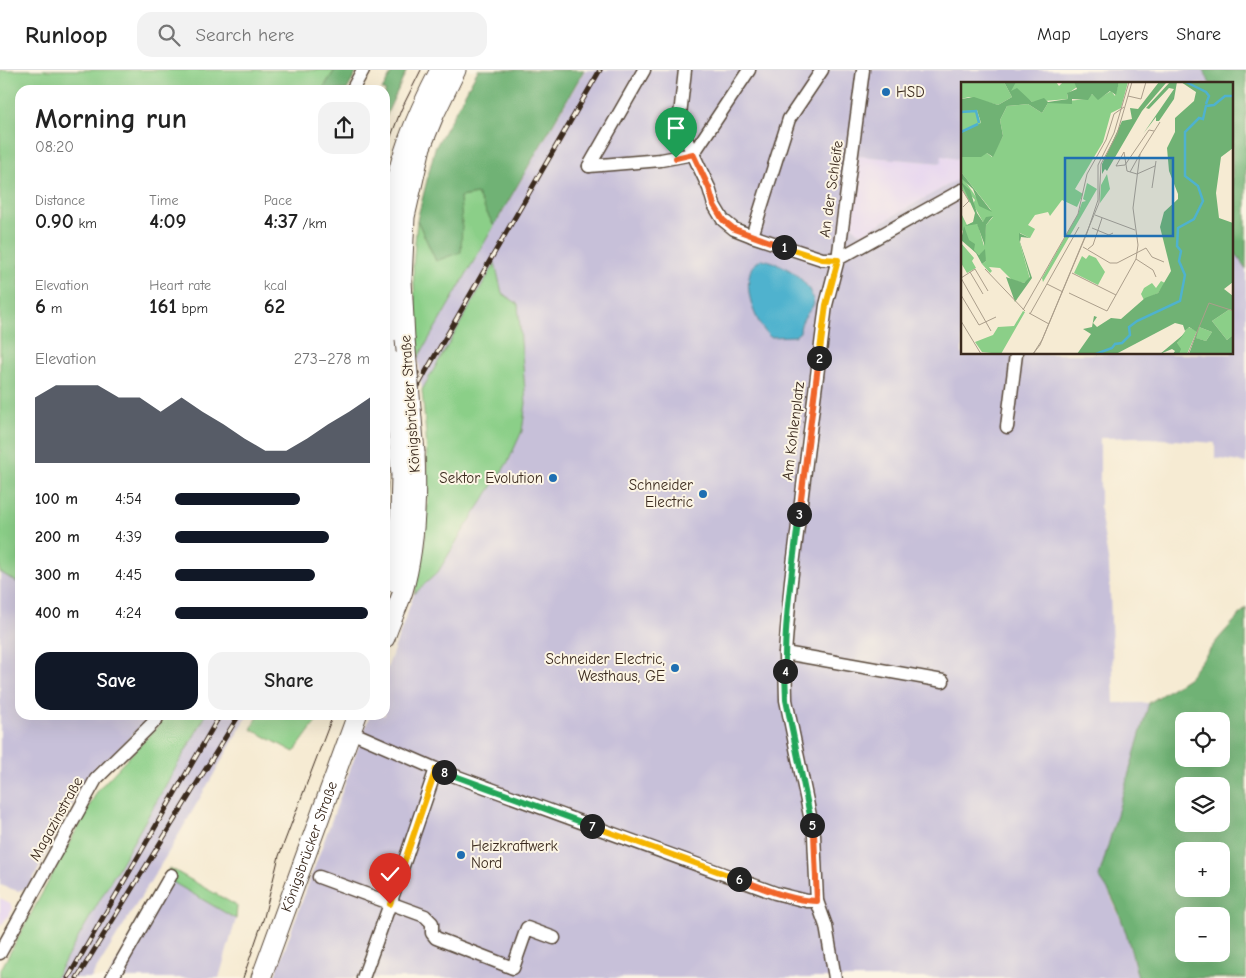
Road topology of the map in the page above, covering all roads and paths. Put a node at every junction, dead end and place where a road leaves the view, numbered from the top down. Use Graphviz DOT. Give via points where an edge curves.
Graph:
graph roads {
  1 [pos="363,70"];
  2 [pos="440,70"];
  3 [pos="456,70"];
  4 [pos="644,70"];
  5 [pos="685,70"];
  6 [pos="749,70"];
  7 [pos="822,70"];
  8 [pos="863,70"];
  9 [pos="355,85"];
  10 [pos="693,154"];
  11 [pos="961,191"];
  12 [pos="390,216"];
  13 [pos="752,236"];
  14 [pos="838,260"];
  15 [pos="390,337"];
  16 [pos="1016,355"];
  17 [pos="1007,427"];
  18 [pos="390,612"];
  19 [pos="390,625"];
  20 [pos="785,653"];
  21 [pos="943,681"];
  22 [pos="156,720"];
  23 [pos="354,724"];
  24 [pos="436,769"];
  25 [pos="171,875"];
  26 [pos="319,877"];
  27 [pos="817,901"];
  28 [pos="390,904"];
  29 [pos="554,938"];
  30 [pos="0,953"];
  31 [pos="112,978"];
  32 [pos="261,978"];
  33 [pos="363,978"];
  34 [pos="835,978"];
  1 -- 9 [label="street"];
  2 -- 12 [label="main road, Königsbrücker Straße, bridge" via="410,135"];
  3 -- 19 [label="main road, Königsbrücker Straße, bridge" via="421,147 405,217 402,280 417,488 403,592"];
  4 -- 10 [label="street" via="589,166"];
  5 -- 10 [label="street" via="679,124"];
  6 -- 10 [label="street"];
  7 -- 13 [label="street" via="788,119"];
  8 -- 14 [label="street, An der Schleife"];
  10 -- 13 [label="street" via="723,220 734,229"];
  11 -- 14 [label="street, An der Schleife"];
  13 -- 14 [label="street" via="822,259"];
  14 -- 20 [label="street, Am Kohlenplatz" via="826,305"];
  15 -- 18 [label="main road, Königsbrücker Straße, bridge" via="401,476"];
  16 -- 17 [label="street"];
  20 -- 21 [label="street"];
  20 -- 27 [label="street, Am Kohlenplatz" via="786,700 814,834"];
  22 -- 30 [label="street, Magazinstraße" via="96,780"];
  23 -- 24 [label="street"];
  23 -- 32 [label="main road, Königsbrücker Straße"];
  24 -- 27 [label="street" via="775,893"];
  24 -- 28 [label="street"];
  25 -- 31 [label="street"];
  26 -- 28 [label="street"];
  27 -- 34 [label="street, Am Kohlenplatz" via="826,926"];
  28 -- 29 [label="street" via="425,916 432,923 432,933 436,938 513,968 527,928"];
  28 -- 33 [label="street"];
}
